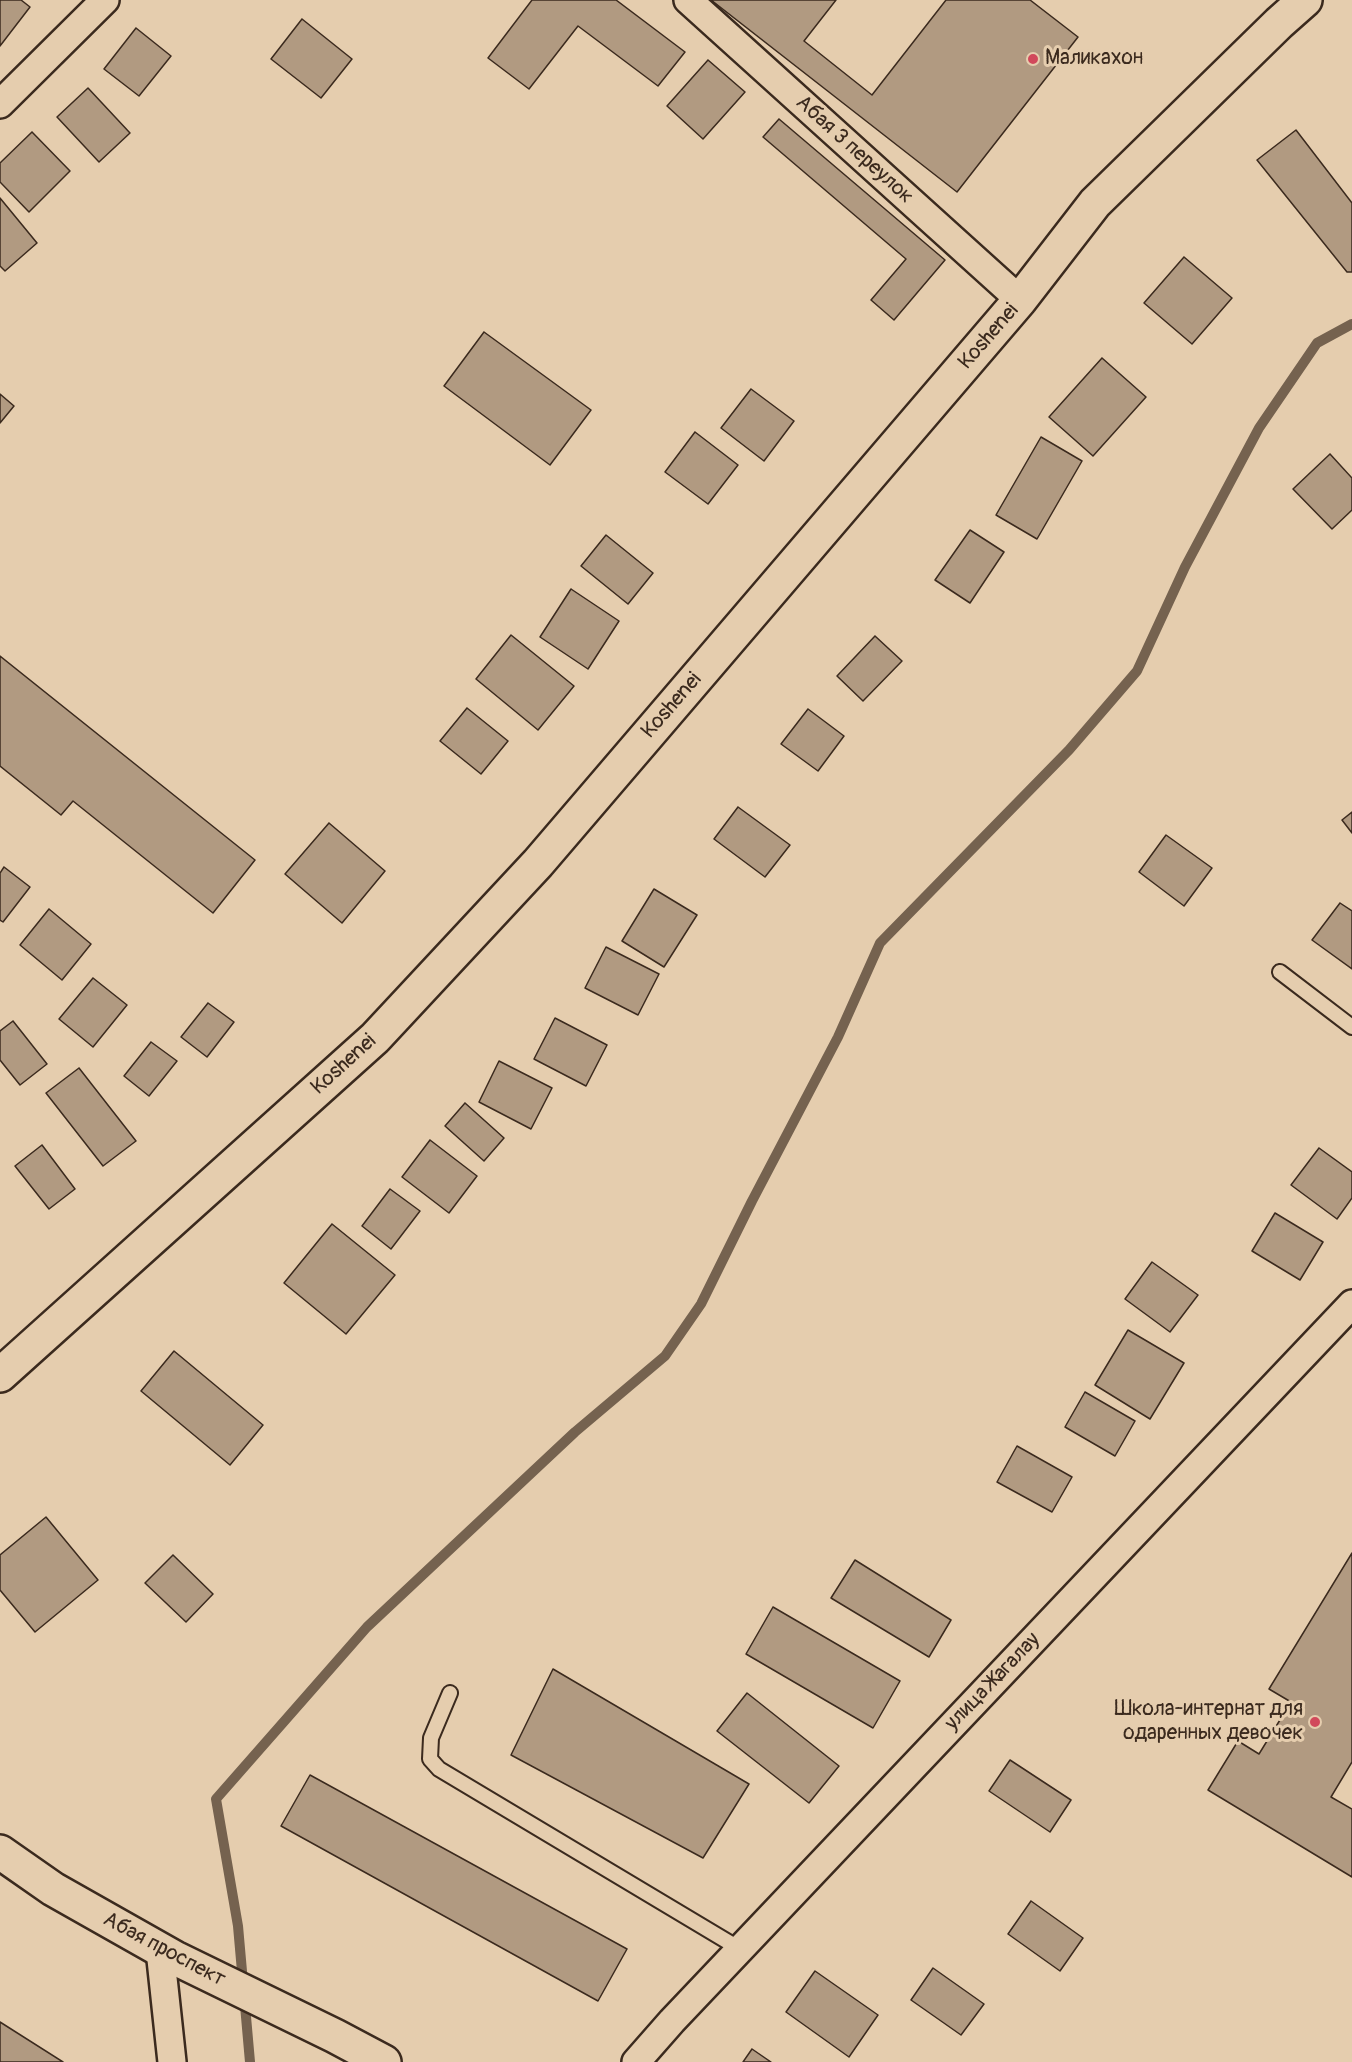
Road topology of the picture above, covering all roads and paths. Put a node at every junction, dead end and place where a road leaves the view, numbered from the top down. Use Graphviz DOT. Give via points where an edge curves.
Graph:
graph roads {
  1 [pos="105,0"];
  2 [pos="688,0"];
  3 [pos="1305,0"];
  4 [pos="1285,12"];
  5 [pos="0,104"];
  6 [pos="1020,300"];
  7 [pos="1280,972"];
  8 [pos="1352,1027"];
  9 [pos="1352,1304"];
  10 [pos="0,1375"];
  11 [pos="450,1693"];
  12 [pos="0,1852"];
  13 [pos="740,1949"];
  14 [pos="168,1954"];
  15 [pos="172,2062"];
  16 [pos="384,2062"];
  17 [pos="636,2062"];
  1 -- 5 [label="street"];
  2 -- 6 [label="street, Абая 3 переулок"];
  3 -- 4 [label="main road, Koshenei"];
  4 -- 6 [label="main road, Koshenei" via="1095,203"];
  6 -- 10 [label="main road, Koshenei" via="538,863 375,1038"];
  7 -- 8 [label="lane"];
  9 -- 13 [label="street, улица Жагалау"];
  11 -- 13 [label="lane" via="431,1738 430,1760 439,1769"];
  12 -- 14 [label="main road, Абая проспект" via="53,1888"];
  13 -- 17 [label="street, улица Жагалау"];
  14 -- 15 [label="street"];
  14 -- 16 [label="main road, Абая проспект"];
}
